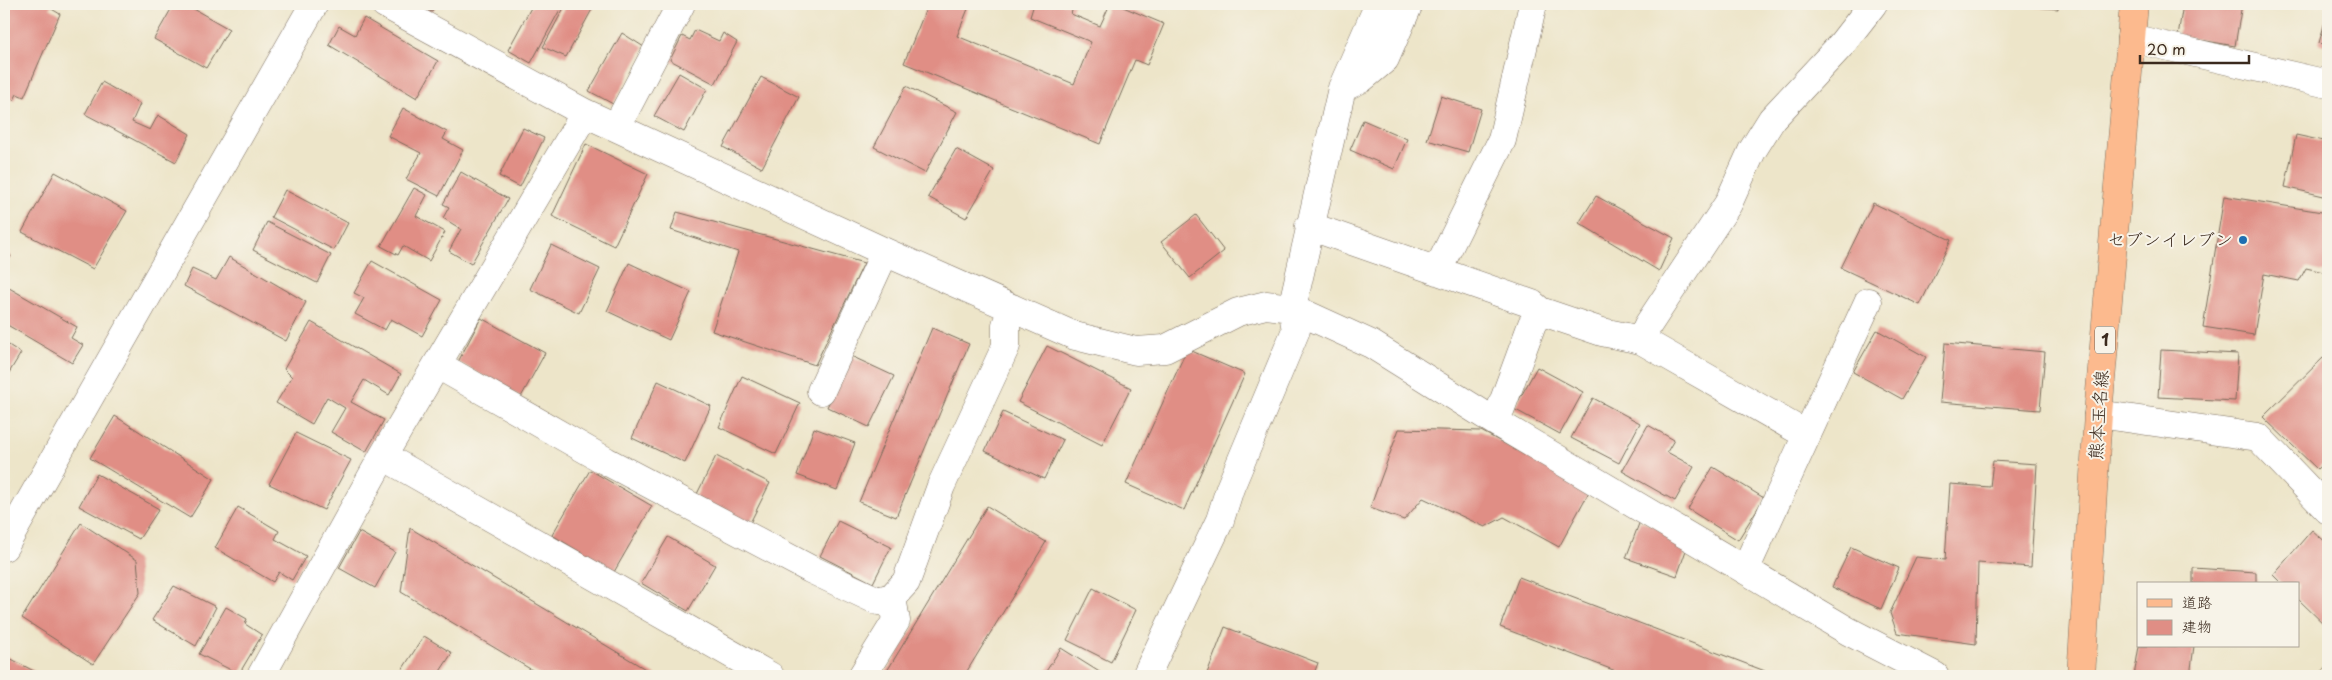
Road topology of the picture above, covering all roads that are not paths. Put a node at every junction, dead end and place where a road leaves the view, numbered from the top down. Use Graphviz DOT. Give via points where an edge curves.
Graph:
graph roads {
  1 [pos="314,4"];
  2 [pos="385,4"];
  3 [pos="681,4"];
  4 [pos="1379,4"];
  5 [pos="1409,4"];
  6 [pos="1533,4"];
  7 [pos="1873,4"];
  8 [pos="2134,4"];
  9 [pos="2131,38"];
  10 [pos="2328,84"];
  11 [pos="1342,88"];
  12 [pos="585,113"];
  13 [pos="617,126"];
  14 [pos="1309,226"];
  15 [pos="885,252"];
  16 [pos="1437,271"];
  17 [pos="1868,302"];
  18 [pos="1012,308"];
  19 [pos="1292,308"];
  20 [pos="1540,311"];
  21 [pos="1641,340"];
  22 [pos="438,365"];
  23 [pos="821,391"];
  24 [pos="2098,414"];
  25 [pos="1494,421"];
  26 [pos="1807,435"];
  27 [pos="383,456"];
  28 [pos="2328,510"];
  29 [pos="4,547"];
  30 [pos="1745,570"];
  31 [pos="892,597"];
  32 [pos="270,673"];
  33 [pos="770,676"];
  34 [pos="862,676"];
  35 [pos="1146,676"];
  36 [pos="1935,676"];
  37 [pos="2081,676"];
  1 -- 29 [label="street"];
  2 -- 12 [label="street"];
  3 -- 13 [label="street"];
  4 -- 11 [label="street"];
  5 -- 11 [label="street" via="1385,58 1361,79"];
  6 -- 16 [label="street" via="1502,140"];
  7 -- 21 [label="street" via="1841,45 1772,119 1752,151 1728,204"];
  8 -- 9 [label="main road, 熊本玉名線 / 1"];
  9 -- 10 [label="street"];
  9 -- 24 [label="main road, 熊本玉名線 / 1"];
  11 -- 14 [label="street"];
  12 -- 13 [label="street"];
  12 -- 22 [label="street"];
  13 -- 15 [label="street"];
  14 -- 16 [label="street"];
  14 -- 19 [label="street"];
  15 -- 18 [label="street"];
  15 -- 23 [label="street"];
  16 -- 20 [label="street" via="1532,304"];
  17 -- 26 [label="street"];
  18 -- 19 [label="street" via="1075,336 1136,351 1165,349 1238,312 1266,306"];
  18 -- 31 [label="street" via="1006,325 1006,346 941,486 906,582"];
  19 -- 25 [label="street" via="1371,344"];
  19 -- 35 [label="street" via="1296,330 1230,488 1220,520"];
  20 -- 21 [label="street" via="1602,332"];
  20 -- 25 [label="street"];
  21 -- 26 [label="street"];
  22 -- 27 [label="street"];
  22 -- 31 [label="street" via="606,461 810,569 878,601"];
  24 -- 28 [label="street" via="2258,437"];
  24 -- 37 [label="main road, 熊本玉名線 / 1"];
  25 -- 30 [label="street"];
  26 -- 30 [label="street"];
  27 -- 32 [label="street"];
  27 -- 33 [label="street"];
  30 -- 36 [label="street" via="1848,631"];
  31 -- 34 [label="street" via="896,621"];
}
